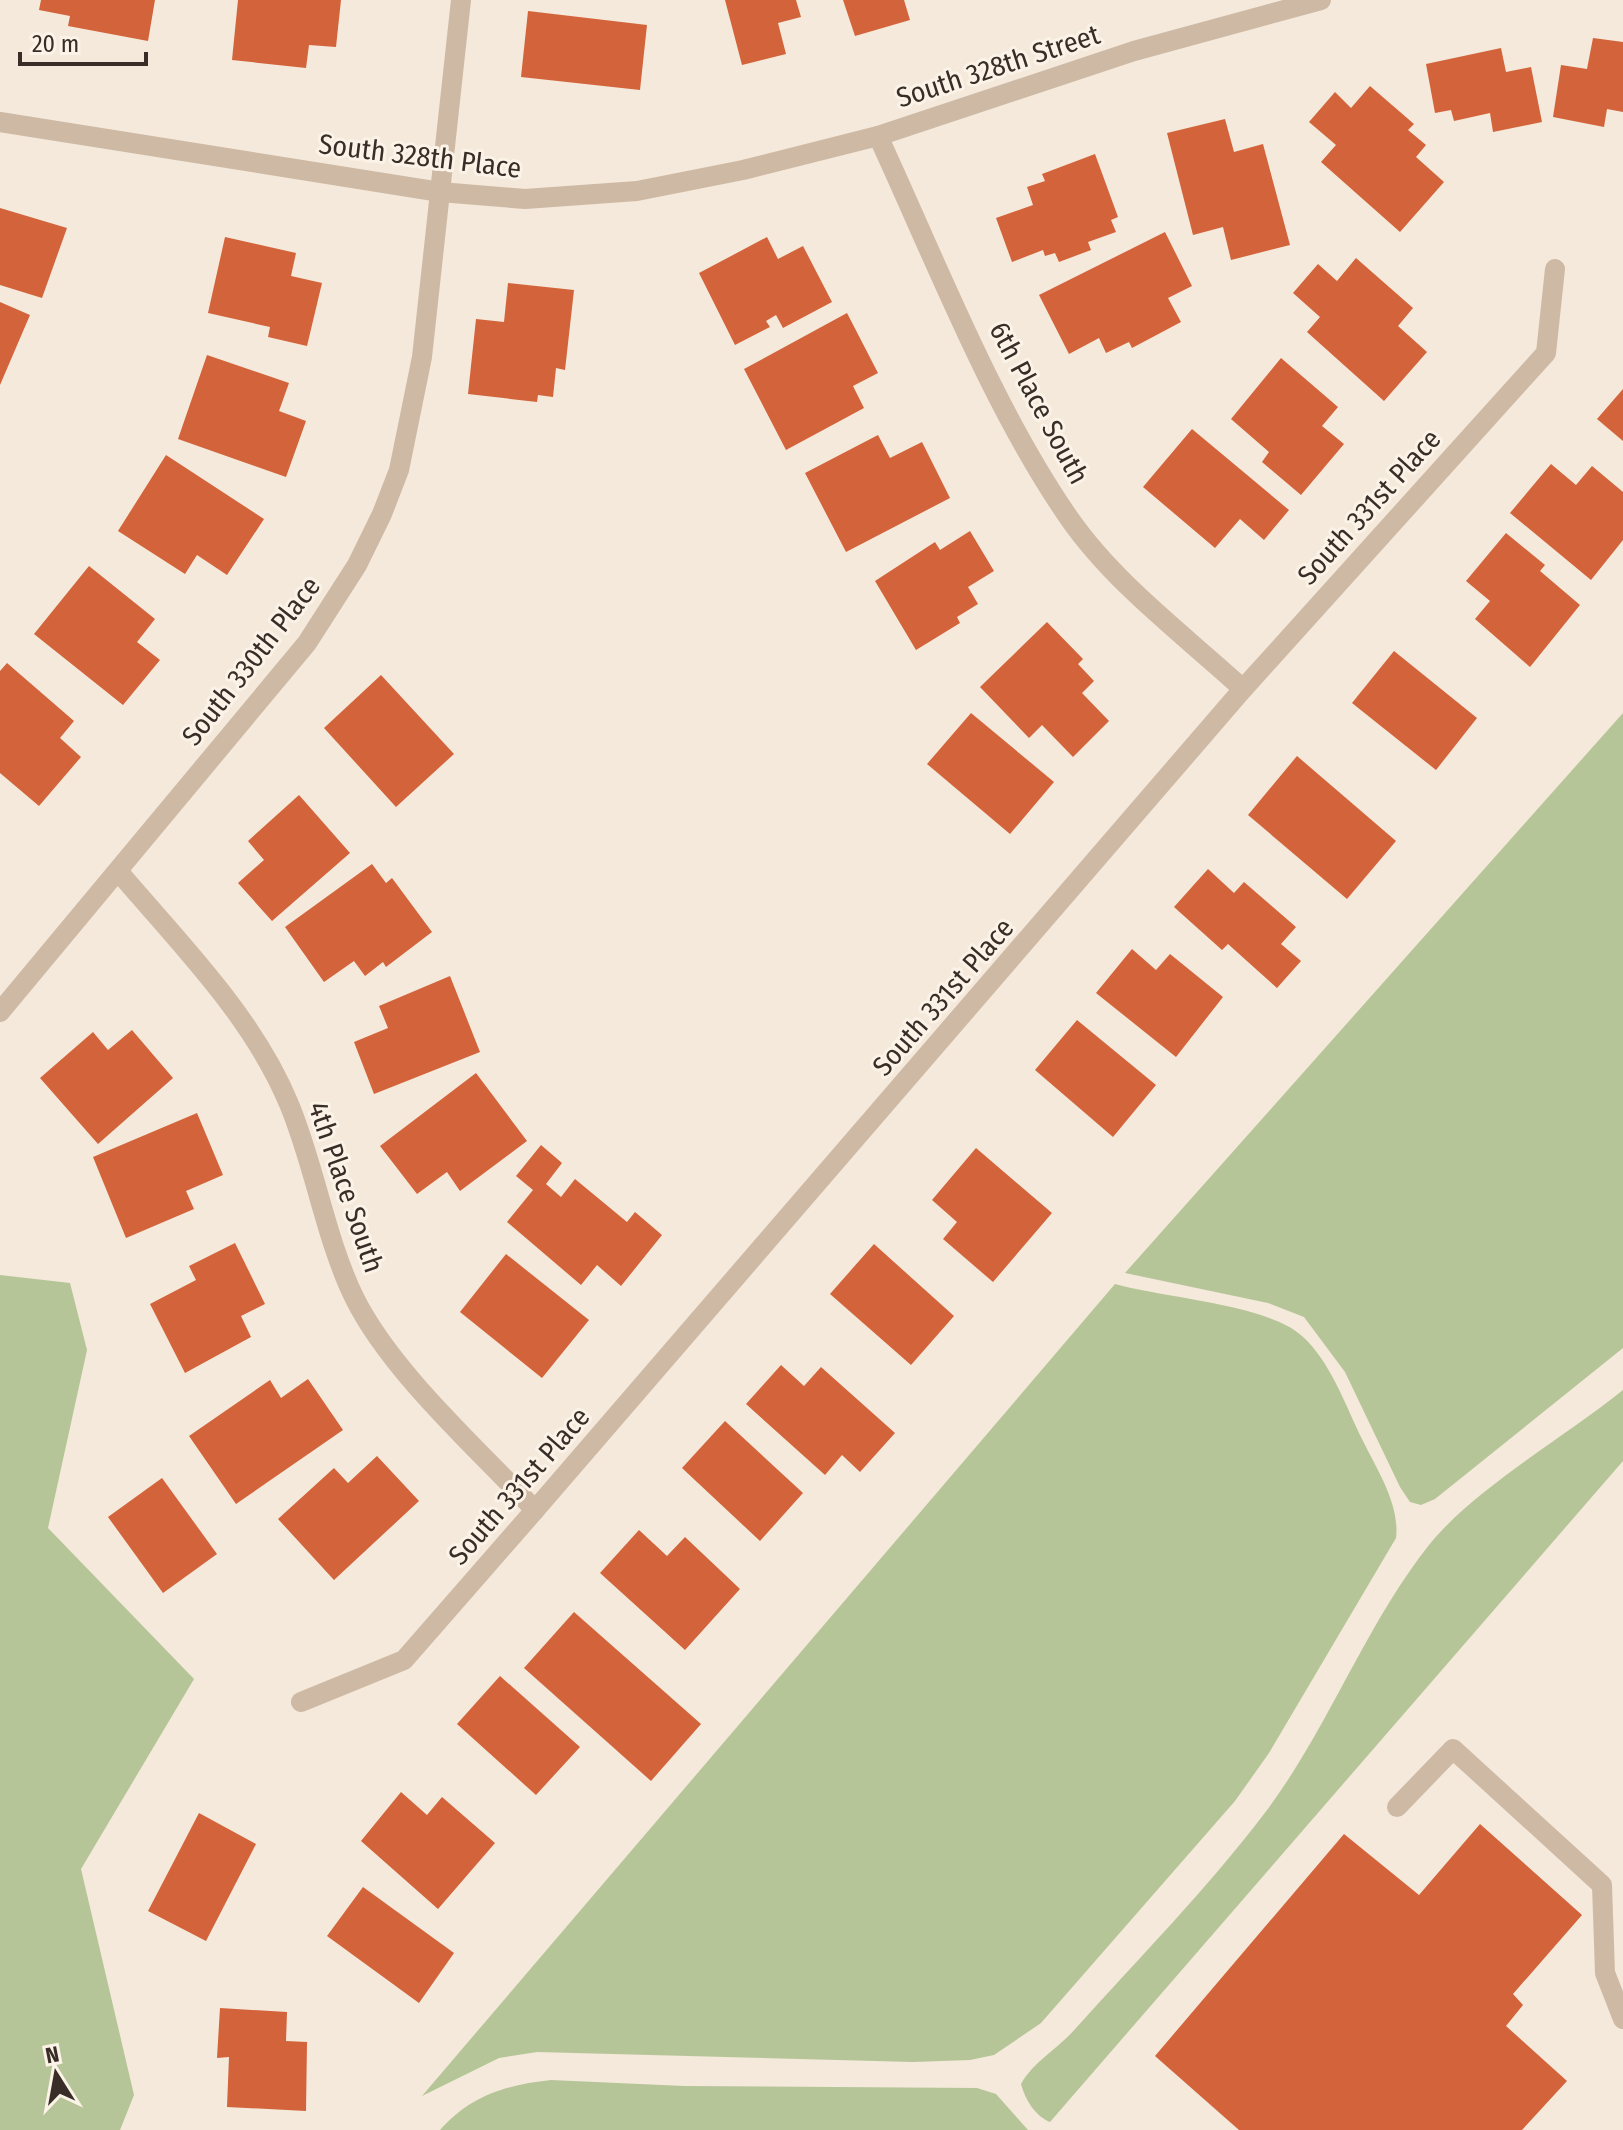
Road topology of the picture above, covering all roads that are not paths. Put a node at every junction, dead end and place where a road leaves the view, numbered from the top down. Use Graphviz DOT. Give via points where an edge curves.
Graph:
graph roads {
  1 [pos="461,0"];
  2 [pos="1321,0"];
  3 [pos="0,122"];
  4 [pos="878,136"];
  5 [pos="440,192"];
  6 [pos="1555,269"];
  7 [pos="1243,689"];
  8 [pos="118,871"];
  9 [pos="0,1012"];
  10 [pos="535,1510"];
  11 [pos="301,1702"];
  12 [pos="1397,1807"];
  13 [pos="1623,2019"];
  1 -- 5 [label="street, South 330th Place"];
  2 -- 4 [label="street, South 328th Street" via="1134,51"];
  3 -- 5 [label="street, South 328th Place"];
  4 -- 5 [label="street, South 328th Place" via="637,191 525,199"];
  4 -- 7 [label="street, 6th Place South" via="1025,446 1070,521 1124,580"];
  5 -- 8 [label="street, South 330th Place" via="415,402 382,514 357,565 307,643"];
  6 -- 7 [label="street, South 331st Place" via="1546,353"];
  7 -- 10 [label="street, South 331st Place"];
  8 -- 9 [label="street, South 330th Place"];
  8 -- 10 [label="street, 4th Place South" via="259,1044 293,1115 347,1278 368,1320 428,1396"];
  10 -- 11 [label="street, South 331st Place" via="404,1660"];
  12 -- 13 [label="street" via="1453,1749 1602,1885 1605,1973"];
}
